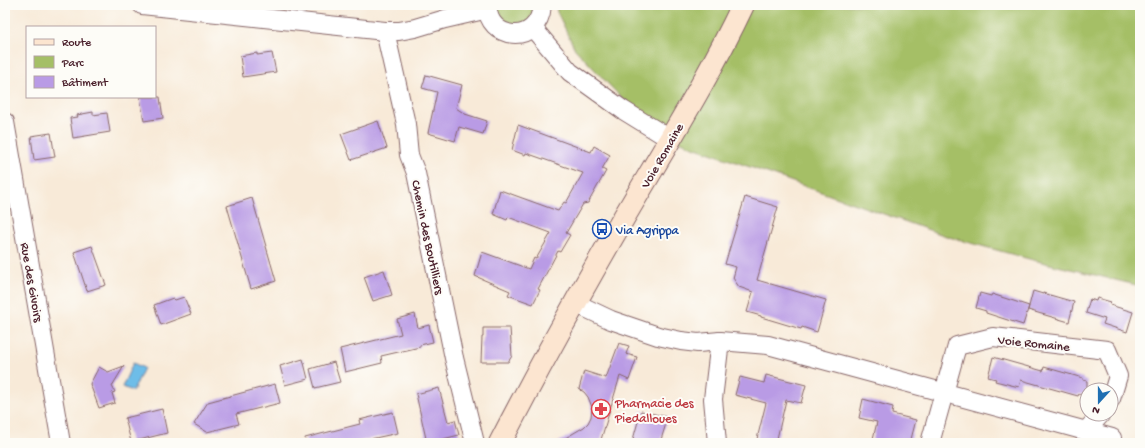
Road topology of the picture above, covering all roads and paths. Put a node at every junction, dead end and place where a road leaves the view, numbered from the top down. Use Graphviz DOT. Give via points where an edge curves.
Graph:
graph roads {
  1 [pos="142,5"];
  2 [pos="542,5"];
  3 [pos="743,5"];
  4 [pos="488,7"];
  5 [pos="532,28"];
  6 [pos="385,31"];
  7 [pos="5,122"];
  8 [pos="670,139"];
  9 [pos="576,303"];
  10 [pos="720,341"];
  11 [pos="1116,382"];
  12 [pos="944,392"];
  13 [pos="1094,422"];
  14 [pos="1086,431"];
  15 [pos="61,443"];
  16 [pos="475,443"];
  17 [pos="500,443"];
  18 [pos="717,443"];
  19 [pos="930,443"];
  20 [pos="1110,443"];
  1 -- 6 [label="street"];
  2 -- 5 [label="street" via="542,14"];
  3 -- 8 [label="main road, Voie Romaine"];
  4 -- 5 [label="street" via="494,25 501,30 517,34"];
  4 -- 6 [label="street" via="415,28"];
  5 -- 8 [label="street" via="570,72 623,110"];
  6 -- 16 [label="street, Chemin des Boutilliers" via="406,124 409,155 416,172 454,358"];
  7 -- 15 [label="street, Rue des Givoirs"];
  8 -- 9 [label="main road, Voie Romaine"];
  9 -- 10 [label="street" via="611,320 658,336 698,343"];
  9 -- 17 [label="main road, Voie Romaine"];
  10 -- 12 [label="street" via="768,345"];
  10 -- 18 [label="street" via="713,399"];
  11 -- 12 [label="street, Voie Romaine" via="1118,376 1107,350 993,337 957,346"];
  12 -- 14 [label="street"];
  12 -- 19 [label="street, Voie Romaine"];
  13 -- 14 [label="street"];
  14 -- 20 [label="street" via="1112,438"];
}
